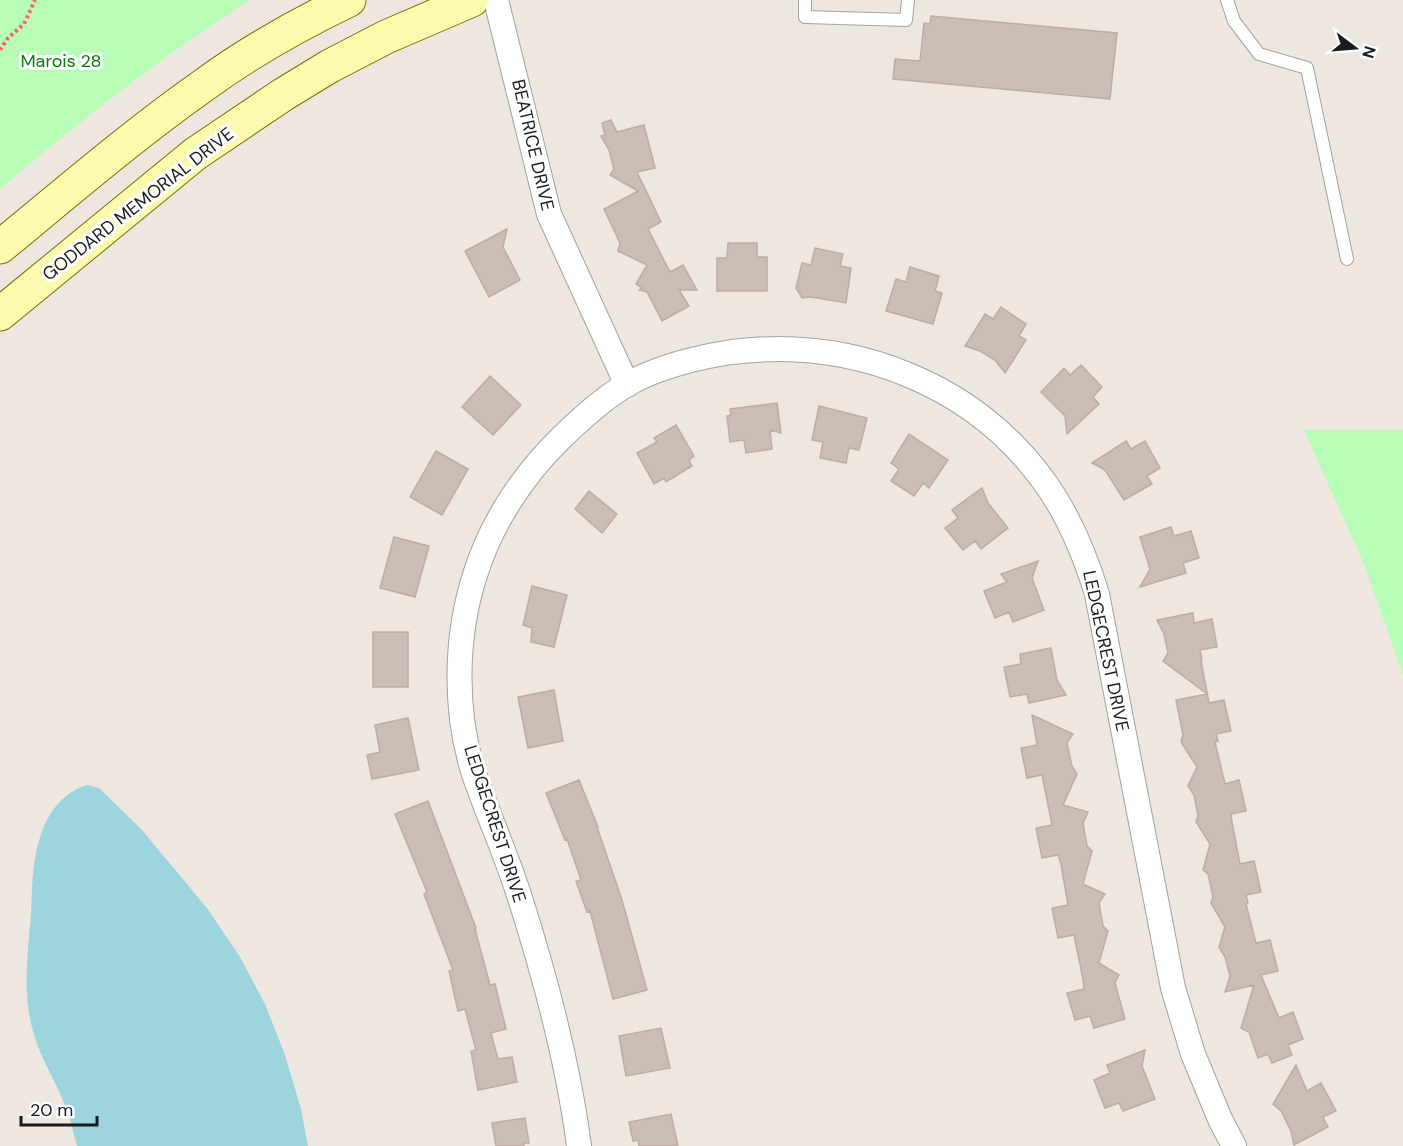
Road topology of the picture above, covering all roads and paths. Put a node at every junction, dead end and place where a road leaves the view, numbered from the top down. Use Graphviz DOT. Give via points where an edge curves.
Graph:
graph roads {
  1 [pos="35,0"];
  2 [pos="349,0"];
  3 [pos="472,0"];
  4 [pos="496,0"];
  5 [pos="805,0"];
  6 [pos="908,0"];
  7 [pos="1227,0"];
  8 [pos="0,50"];
  9 [pos="0,247"];
  10 [pos="1347,259"];
  11 [pos="0,314"];
  12 [pos="627,385"];
  13 [pos="579,1146"];
  14 [pos="1234,1146"];
  1 -- 8 [label="path" via="24,24"];
  2 -- 9 [label="main road" via="307,21 205,84"];
  3 -- 11 [label="main road, GODDARD MEMORIAL DRIVE" via="386,37 266,106 195,154"];
  4 -- 12 [label="street, BEATRICE DRIVE" via="542,194"];
  5 -- 6 [label="lane" via="805,17 906,21"];
  7 -- 10 [label="lane" via="1234,21 1259,54 1307,68"];
  12 -- 13 [label="street, LEDGECREST DRIVE" via="583,418 542,457 489,537 474,576 463,628 460,673 462,718 473,770 518,893 550,1003"];
  12 -- 14 [label="street, LEDGECREST DRIVE" via="673,364 709,355 763,348 821,351 902,371 953,397 1006,438 1027,460 1063,510 1097,594 1173,988 1193,1054"];
}
